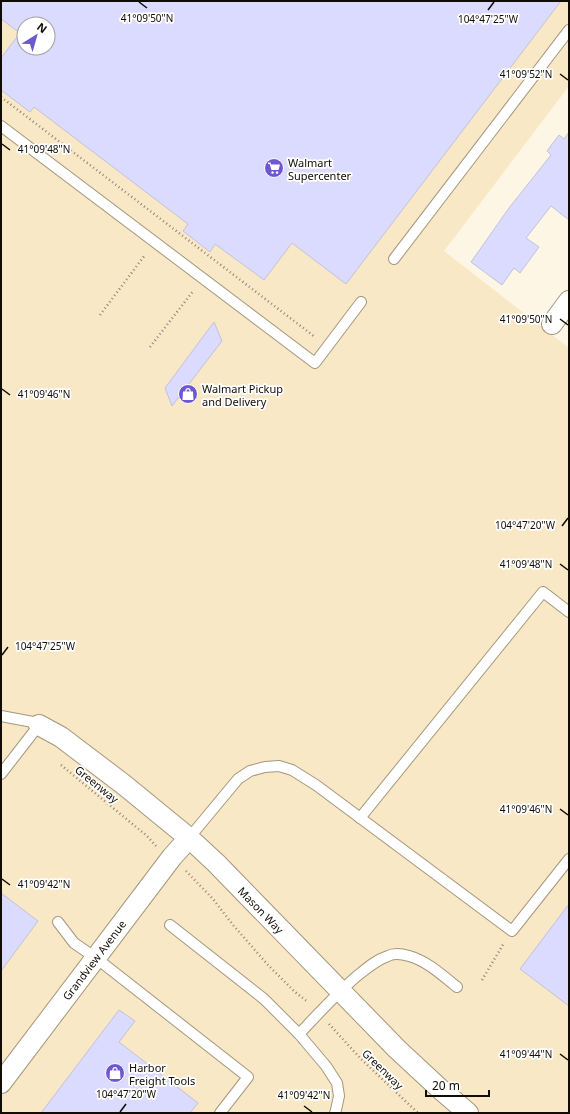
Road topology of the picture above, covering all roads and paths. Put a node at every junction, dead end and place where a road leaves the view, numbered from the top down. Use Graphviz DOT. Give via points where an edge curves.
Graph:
graph roads {
  1 [pos="569,30"];
  2 [pos="1,97"];
  3 [pos="1,126"];
  4 [pos="147,253"];
  5 [pos="394,259"];
  6 [pos="194,289"];
  7 [pos="569,301"];
  8 [pos="361,302"];
  9 [pos="100,315"];
  10 [pos="552,324"];
  11 [pos="328,346"];
  12 [pos="150,347"];
  13 [pos="569,612"];
  14 [pos="1,716"];
  15 [pos="39,725"];
  16 [pos="56,762"];
  17 [pos="1,774"];
  18 [pos="360,818"];
  19 [pos="189,838"];
  20 [pos="154,845"];
  21 [pos="569,858"];
  22 [pos="196,881"];
  23 [pos="58,922"];
  24 [pos="170,925"];
  25 [pos="512,931"];
  26 [pos="96,958"];
  27 [pos="482,980"];
  28 [pos="457,987"];
  29 [pos="340,990"];
  30 [pos="295,992"];
  31 [pos="299,1034"];
  32 [pos="339,1035"];
  33 [pos="1,1083"];
  34 [pos="220,1113"];
  35 [pos="335,1113"];
  36 [pos="418,1113"];
  37 [pos="468,1113"];
  1 -- 5 [label="lane"];
  2 -- 11 [label="path"];
  3 -- 11 [label="lane" via="315,363"];
  4 -- 9 [label="path"];
  6 -- 12 [label="path"];
  7 -- 10 [label="street"];
  8 -- 11 [label="lane"];
  13 -- 18 [label="lane" via="543,592"];
  14 -- 15 [label="lane"];
  15 -- 17 [label="lane"];
  15 -- 19 [label="street, Mason Way" via="60,737 123,784"];
  16 -- 20 [label="path, Greenway" via="148,836"];
  18 -- 19 [label="lane" via="292,770 279,766 265,767 250,771 238,779"];
  18 -- 25 [label="lane"];
  19 -- 26 [label="street, Grandview Avenue"];
  19 -- 29 [label="street, Mason Way"];
  21 -- 25 [label="lane"];
  22 -- 30 [label="path" via="268,965"];
  23 -- 26 [label="lane" via="74,943"];
  24 -- 31 [label="lane" via="264,999"];
  25 -- 27 [label="path"];
  26 -- 33 [label="street, Grandview Avenue"];
  26 -- 34 [label="lane" via="248,1077"];
  28 -- 29 [label="lane" via="418,959 398,954 379,960"];
  29 -- 31 [label="lane"];
  29 -- 37 [label="street, Mason Way" via="397,1049"];
  31 -- 35 [label="lane" via="337,1083 339,1096"];
  32 -- 36 [label="path, Greenway"];
}
